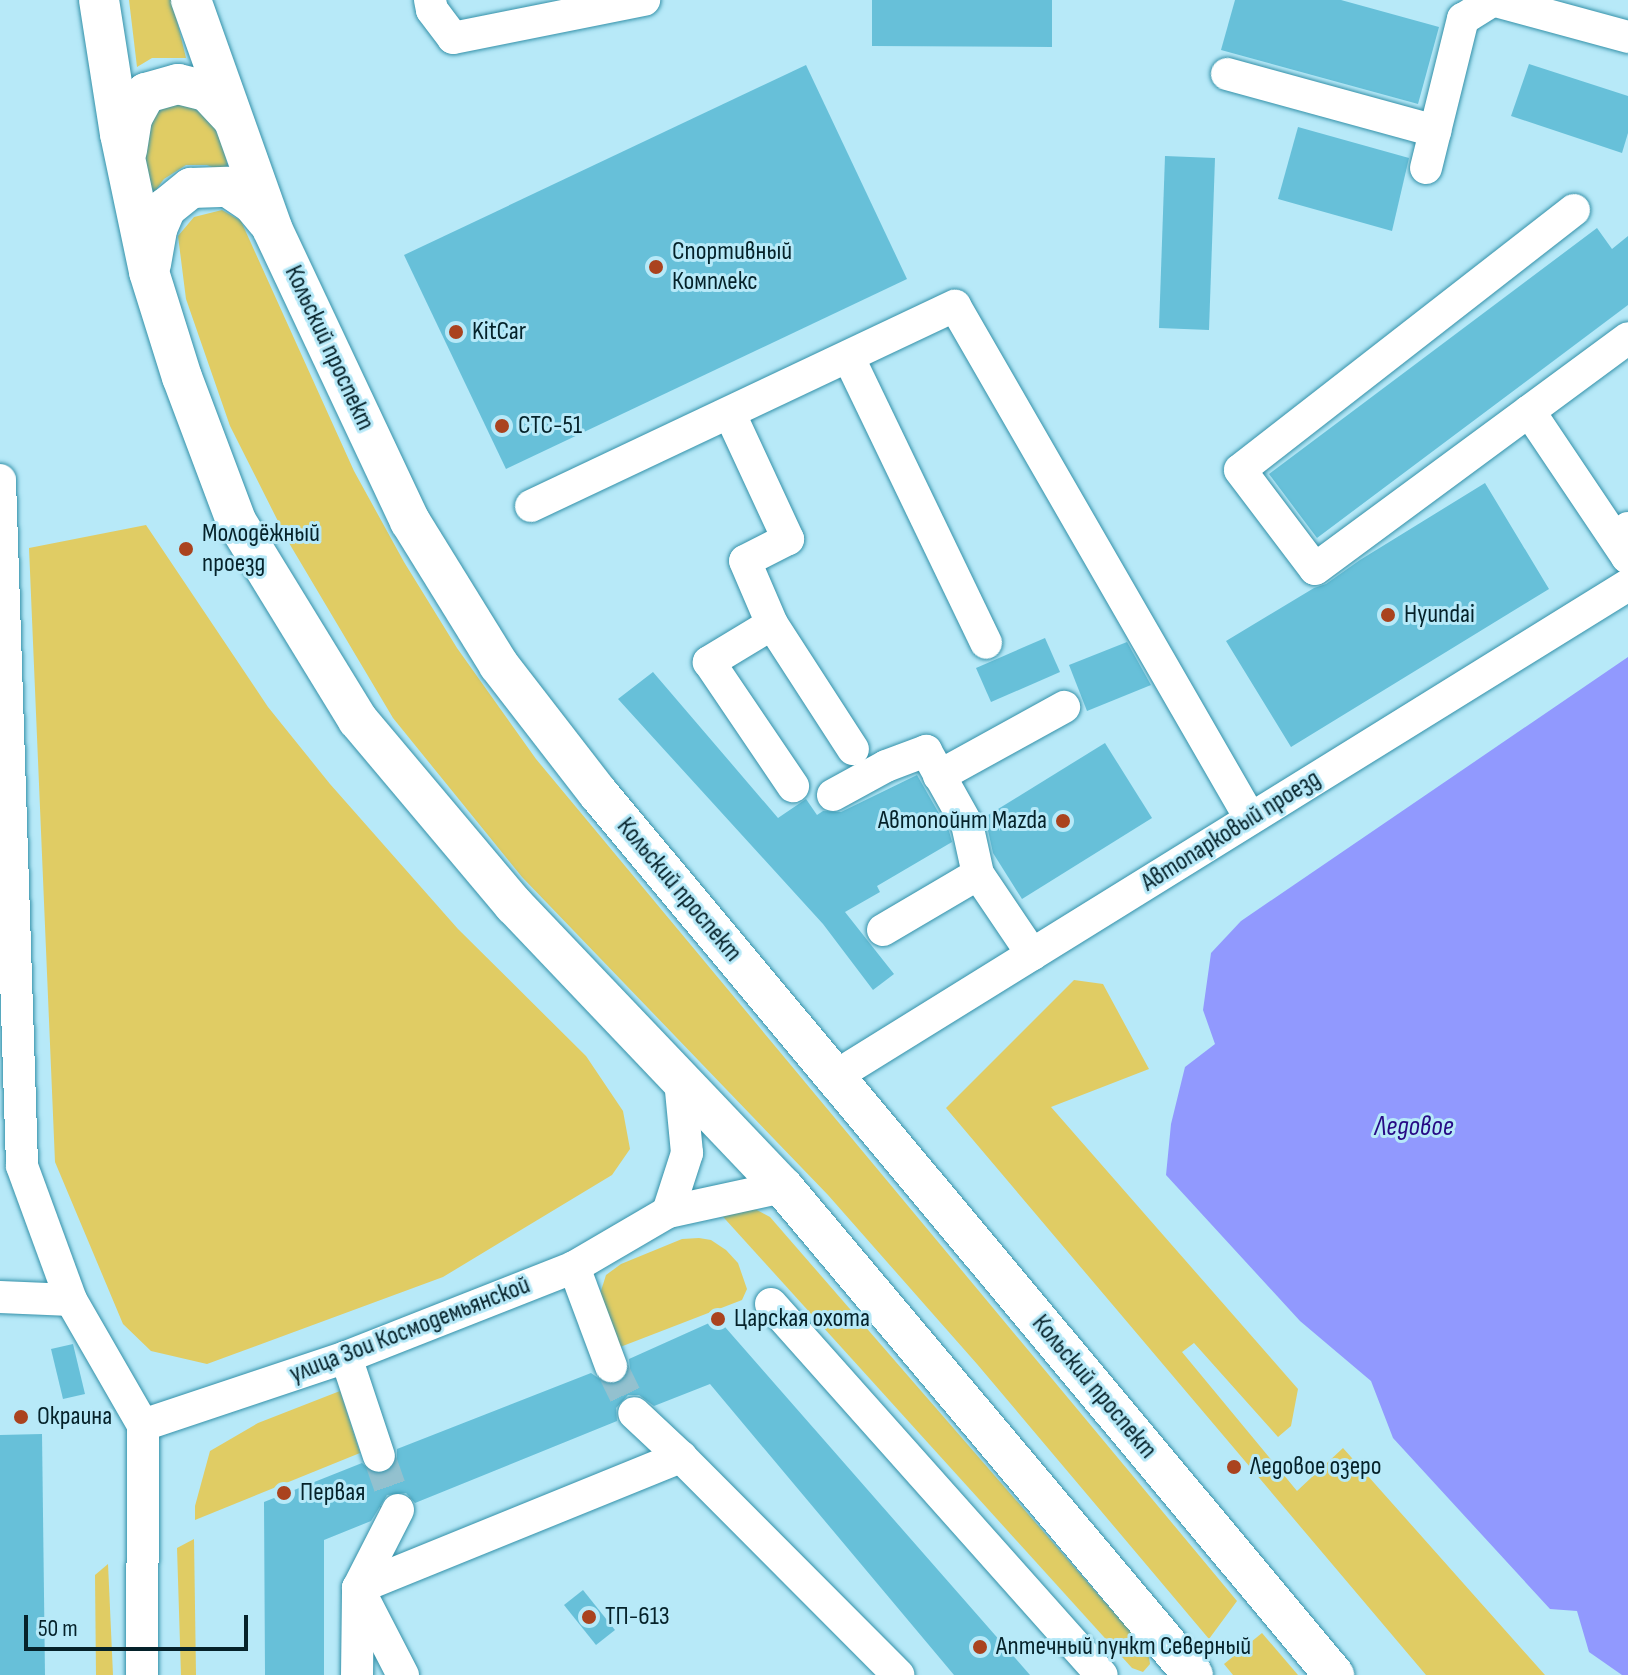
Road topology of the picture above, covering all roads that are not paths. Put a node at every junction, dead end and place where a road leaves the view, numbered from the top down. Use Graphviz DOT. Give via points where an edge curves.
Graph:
graph roads {
  1 [pos="99,0"];
  2 [pos="191,0"];
  3 [pos="430,0"];
  4 [pos="644,0"];
  5 [pos="1492,1"];
  6 [pos="1628,37"];
  7 [pos="1227,74"];
  8 [pos="232,118"];
  9 [pos="1435,131"];
  10 [pos="126,162"];
  11 [pos="1426,168"];
  12 [pos="1574,210"];
  13 [pos="272,228"];
  14 [pos="149,272"];
  15 [pos="1628,338"];
  16 [pos="849,358"];
  17 [pos="1529,411"];
  18 [pos="730,414"];
  19 [pos="0,480"];
  20 [pos="531,506"];
  21 [pos="1628,557"];
  22 [pos="772,624"];
  23 [pos="3,626"];
  24 [pos="986,643"];
  25 [pos="1064,707"];
  26 [pos="853,749"];
  27 [pos="939,776"];
  28 [pos="793,786"];
  29 [pos="833,795"];
  30 [pos="1250,818"];
  31 [pos="978,874"];
  32 [pos="883,930"];
  33 [pos="1032,954"];
  34 [pos="834,1077"];
  35 [pos="680,1080"];
  36 [pos="783,1187"];
  37 [pos="668,1212"];
  38 [pos="574,1267"];
  39 [pos="0,1297"];
  40 [pos="71,1300"];
  41 [pos="771,1304"];
  42 [pos="346,1357"];
  43 [pos="611,1366"];
  44 [pos="634,1413"];
  45 [pos="143,1425"];
  46 [pos="379,1456"];
  47 [pos="681,1457"];
  48 [pos="398,1510"];
  49 [pos="358,1588"];
  50 [pos="142,1675"];
  51 [pos="357,1675"];
  52 [pos="403,1675"];
  53 [pos="898,1675"];
  54 [pos="1101,1675"];
  55 [pos="1193,1675"];
  56 [pos="1334,1675"];
  1 -- 10 [label="main road"];
  2 -- 8 [label="main road, Кольский проспект"];
  3 -- 4 [label="street" via="453,38"];
  5 -- 6 [label="street"];
  5 -- 9 [label="street" via="1463,19"];
  7 -- 9 [label="street"];
  8 -- 10 [label="main road" via="207,91 178,84 146,93 132,118"];
  8 -- 13 [label="main road, Кольский проспект"];
  9 -- 11 [label="street"];
  10 -- 14 [label="main road"];
  12 -- 17 [label="street" via="1240,470 1315,569"];
  13 -- 14 [label="main road" via="252,203 228,187 191,188 166,208"];
  13 -- 34 [label="main road, Кольский проспект" via="410,521 499,665"];
  14 -- 35 [label="main road" via="236,521 358,720 514,905"];
  15 -- 17 [label="street"];
  16 -- 18 [label="street"];
  16 -- 24 [label="street"];
  16 -- 30 [label="street" via="955,306"];
  17 -- 21 [label="street"];
  18 -- 20 [label="street"];
  18 -- 22 [label="street" via="788,539 745,561"];
  19 -- 23 [label="street"];
  21 -- 30 [label="street, Автопарковый проезд"];
  22 -- 26 [label="street"];
  22 -- 28 [label="street" via="709,662"];
  23 -- 40 [label="street" via="22,1166"];
  25 -- 27 [label="street"];
  27 -- 29 [label="street" via="926,751"];
  27 -- 31 [label="street" via="967,824"];
  30 -- 33 [label="street, Автопарковый проезд"];
  31 -- 32 [label="street"];
  31 -- 33 [label="street"];
  33 -- 34 [label="street, Автопарковый проезд"];
  34 -- 56 [label="main road, Кольский проспект"];
  35 -- 36 [label="main road"];
  35 -- 37 [label="street" via="687,1153"];
  36 -- 37 [label="street, улица Зои Космодемьянской"];
  36 -- 55 [label="main road"];
  37 -- 38 [label="street, улица Зои Космодемьянской"];
  38 -- 42 [label="street, улица Зои Космодемьянской"];
  38 -- 43 [label="street"];
  39 -- 40 [label="street"];
  40 -- 45 [label="street"];
  41 -- 54 [label="street"];
  42 -- 45 [label="street, улица Зои Космодемьянской"];
  42 -- 46 [label="street"];
  44 -- 47 [label="street"];
  45 -- 50 [label="street"];
  47 -- 49 [label="street"];
  47 -- 53 [label="street"];
  48 -- 49 [label="street"];
  49 -- 51 [label="street"];
  49 -- 52 [label="street"];
}
